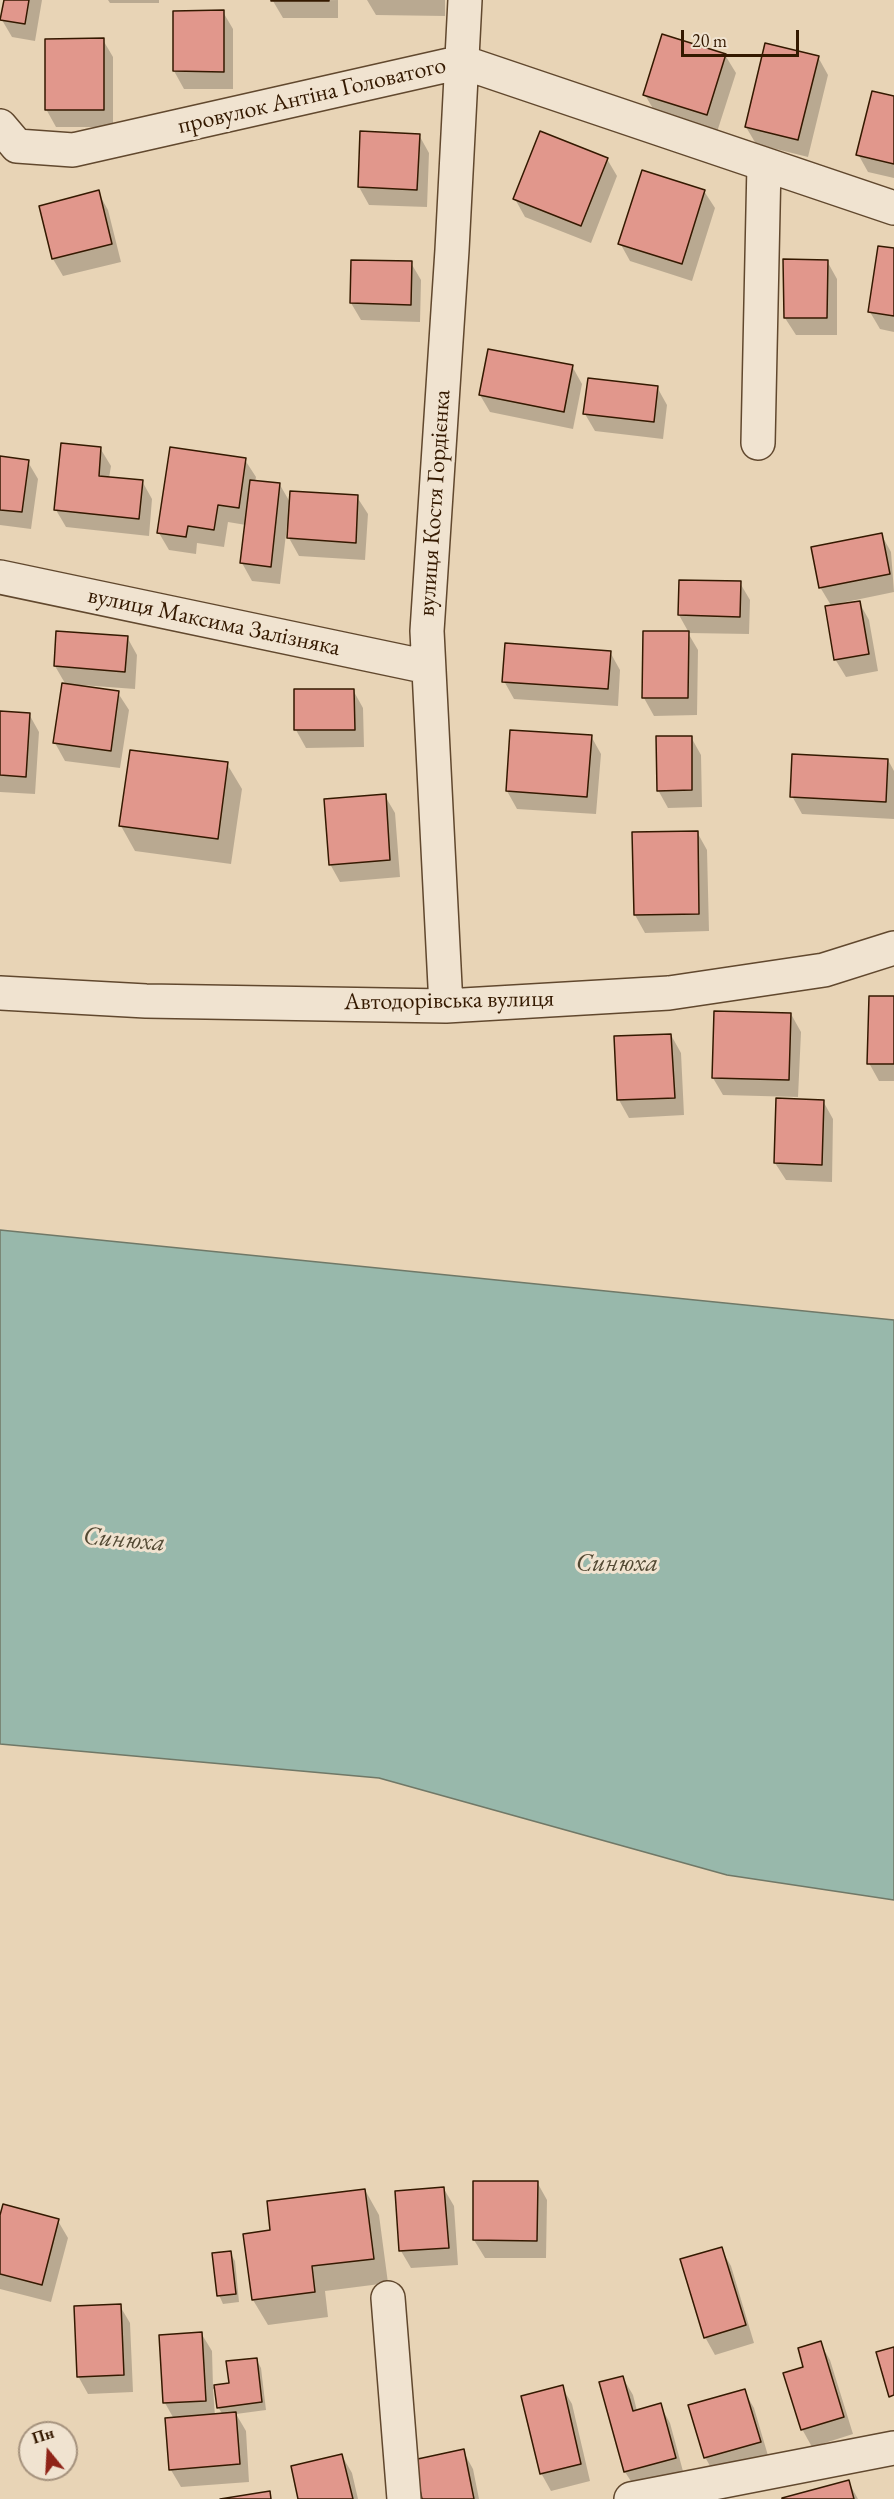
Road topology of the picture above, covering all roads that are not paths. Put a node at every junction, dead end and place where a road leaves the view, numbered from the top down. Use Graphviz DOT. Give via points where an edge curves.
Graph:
graph roads {
  1 [pos="465,0"];
  2 [pos="462,62"];
  3 [pos="0,126"];
  4 [pos="764,164"];
  5 [pos="894,208"];
  6 [pos="758,443"];
  7 [pos="0,577"];
  8 [pos="428,667"];
  9 [pos="894,948"];
  10 [pos="0,993"];
  11 [pos="446,1006"];
  12 [pos="388,2298"];
  13 [pos="894,2448"];
  14 [pos="404,2499"];
  15 [pos="631,2499"];
  1 -- 2 [label="street, вулиця Костя Гордієнка"];
  2 -- 3 [label="street, провулок Антіна Головатого" via="73,150 17,146"];
  2 -- 4 [label="street, провулок Антіна Головатого"];
  2 -- 8 [label="street, вулиця Костя Гордієнка" via="427,631"];
  4 -- 5 [label="street, провулок Антіна Головатого"];
  4 -- 6 [label="street"];
  7 -- 8 [label="street, вулиця Максима Залізняка"];
  8 -- 11 [label="street, вулиця Костя Гордієнка"];
  9 -- 11 [label="street, Автодорівська вулиця" via="824,970 669,993"];
  10 -- 11 [label="street, Автодорівська вулиця" via="146,1001"];
  12 -- 14 [label="street"];
  13 -- 15 [label="street"];
}
